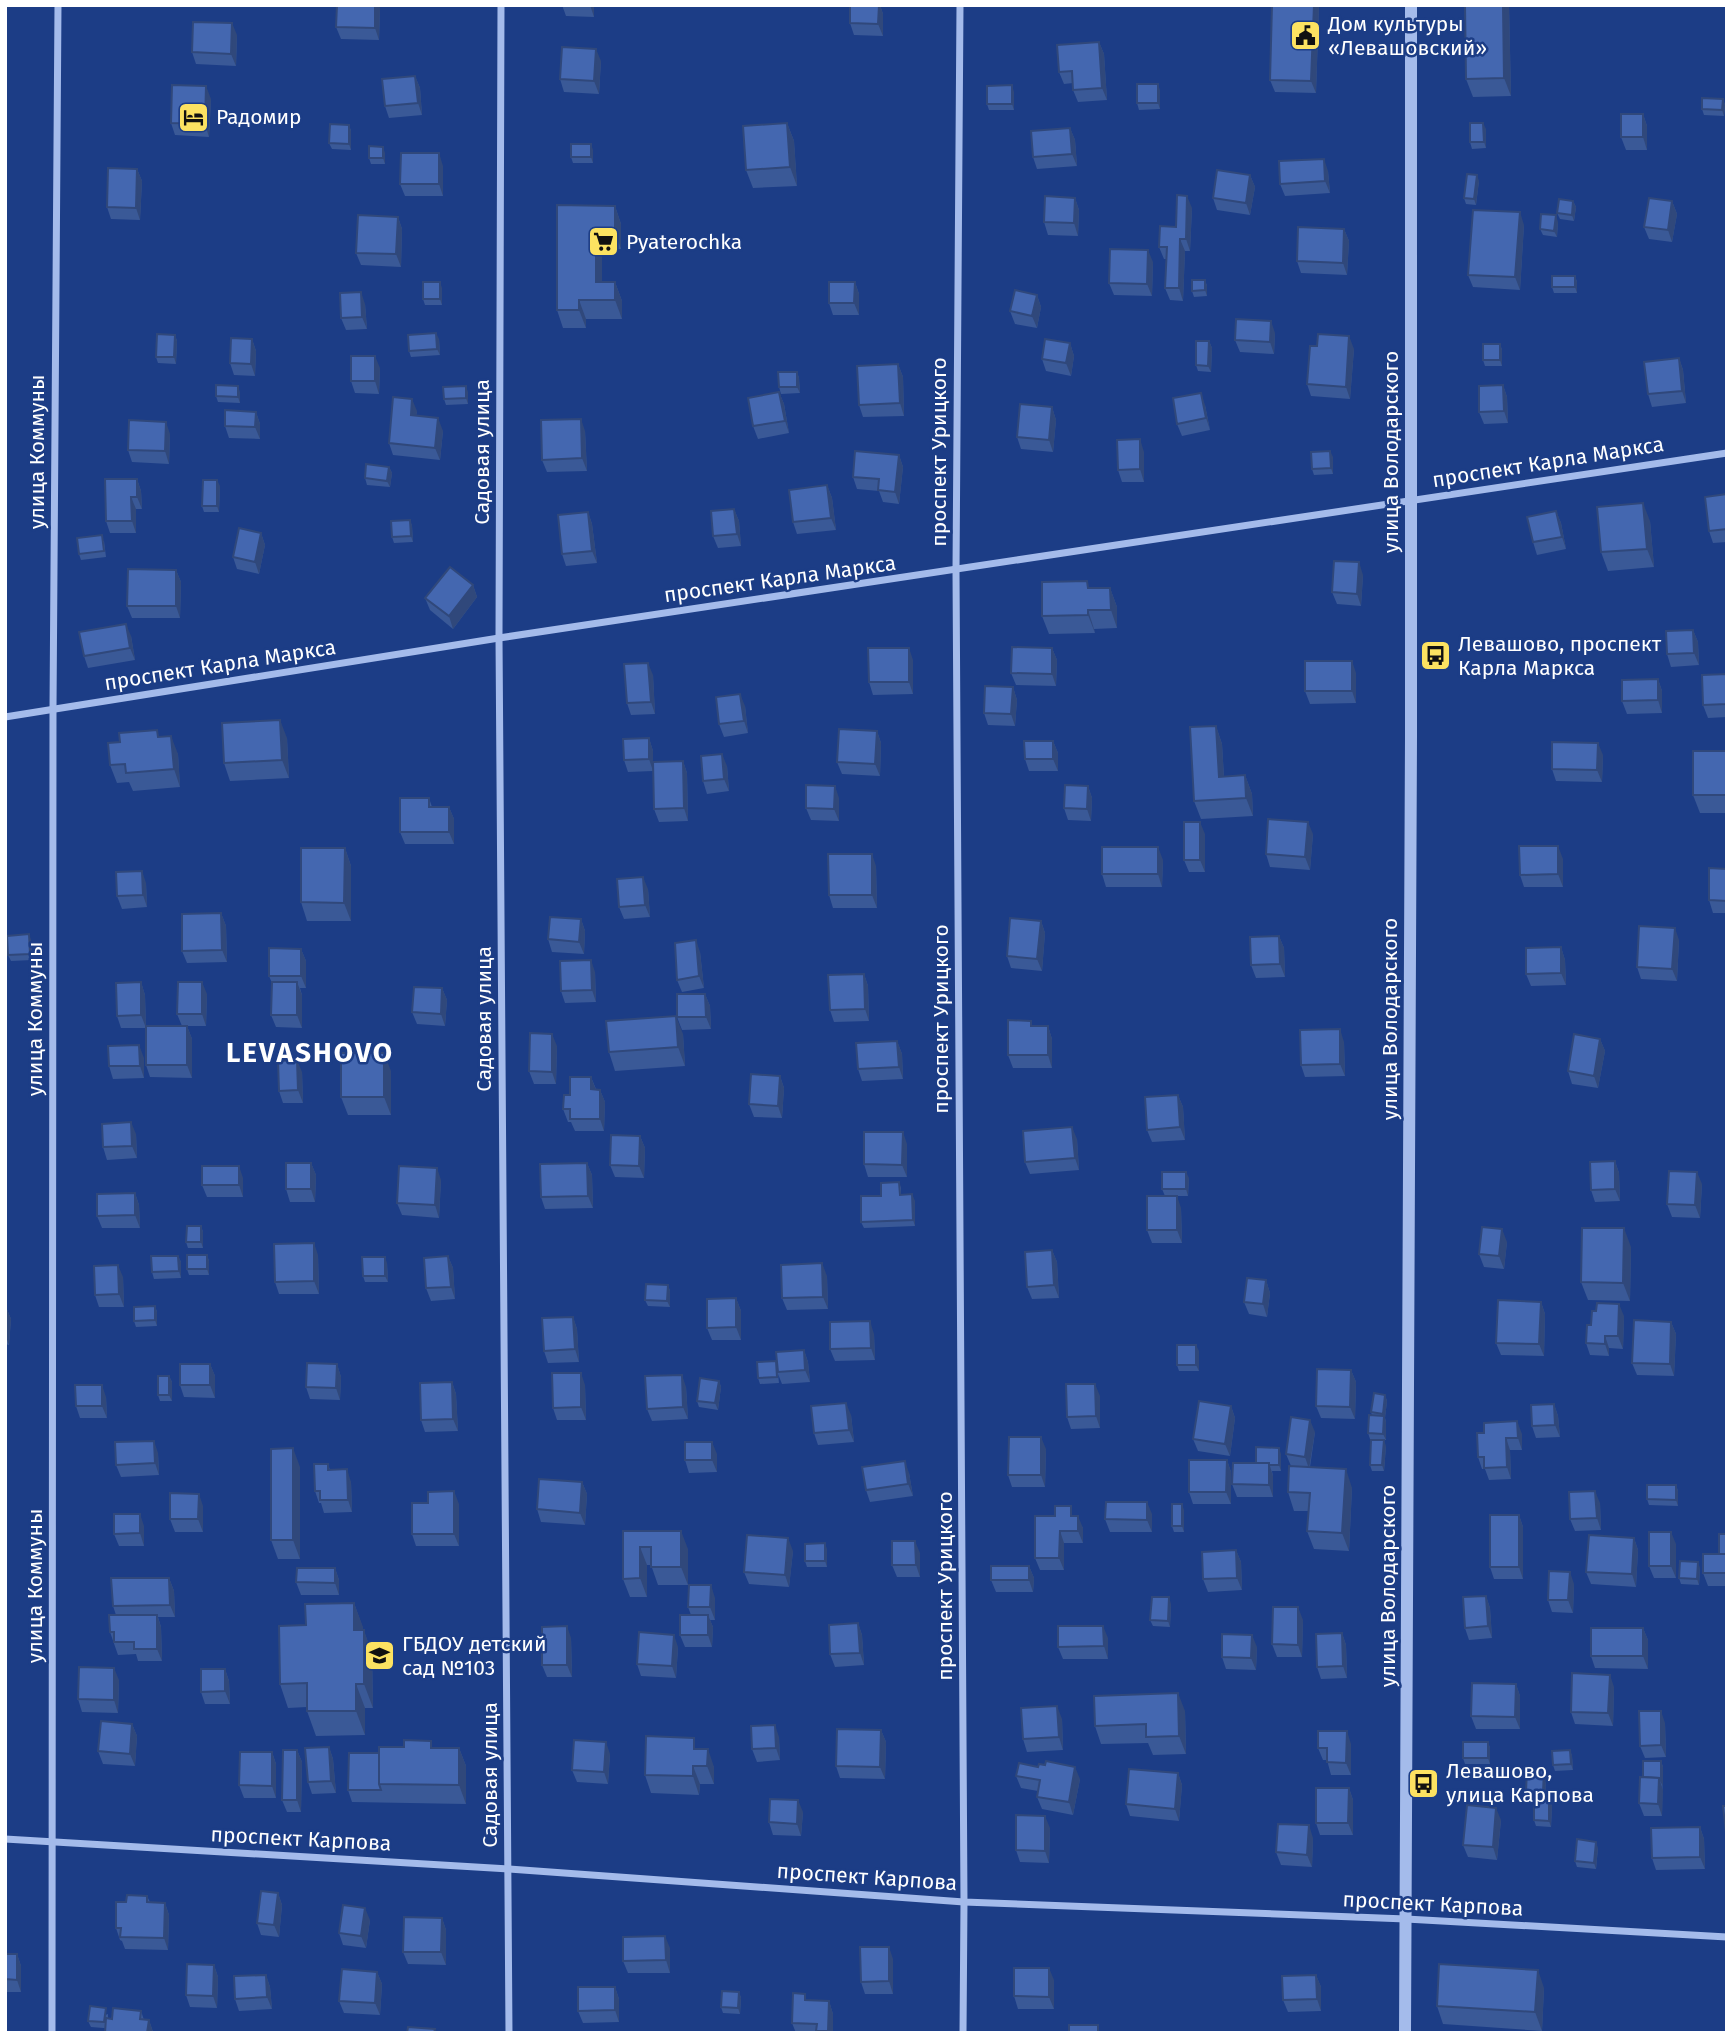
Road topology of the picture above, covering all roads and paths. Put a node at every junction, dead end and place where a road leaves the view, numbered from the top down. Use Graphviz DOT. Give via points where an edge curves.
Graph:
graph roads {
  1 [pos="58,5"];
  2 [pos="501,5"];
  3 [pos="960,5"];
  4 [pos="1411,5"];
  5 [pos="1727,453"];
  6 [pos="1410,501"];
  7 [pos="956,571"];
  8 [pos="499,638"];
  9 [pos="53,709"];
  10 [pos="5,717"];
  11 [pos="5,1839"];
  12 [pos="53,1842"];
  13 [pos="509,1869"];
  14 [pos="964,1902"];
  15 [pos="1406,1919"];
  16 [pos="1727,1937"];
  17 [pos="52,2033"];
  18 [pos="509,2033"];
  19 [pos="963,2033"];
  20 [pos="1405,2033"];
  1 -- 9 [label="street, улица Коммуны"];
  2 -- 8 [label="street, Садовая улица"];
  3 -- 7 [label="street, проспект Урицкого"];
  4 -- 6 [label="street, улица Володарского"];
  5 -- 6 [label="street, проспект Карла Маркса"];
  6 -- 7 [label="street, проспект Карла Маркса"];
  6 -- 15 [label="street, улица Володарского"];
  7 -- 8 [label="street, проспект Карла Маркса"];
  7 -- 14 [label="street, проспект Урицкого"];
  8 -- 9 [label="street, проспект Карла Маркса"];
  8 -- 13 [label="street, Садовая улица"];
  9 -- 10 [label="street, проспект Карла Маркса"];
  9 -- 12 [label="street, улица Коммуны"];
  11 -- 12 [label="street, проспект Карпова"];
  12 -- 13 [label="street, проспект Карпова"];
  12 -- 17 [label="street, улица Коммуны"];
  13 -- 14 [label="street, проспект Карпова"];
  13 -- 18 [label="street, Садовая улица"];
  14 -- 15 [label="street, проспект Карпова"];
  14 -- 19 [label="street, проспект Урицкого"];
  15 -- 16 [label="street, проспект Карпова"];
  15 -- 20 [label="street, улица Володарского"];
}
